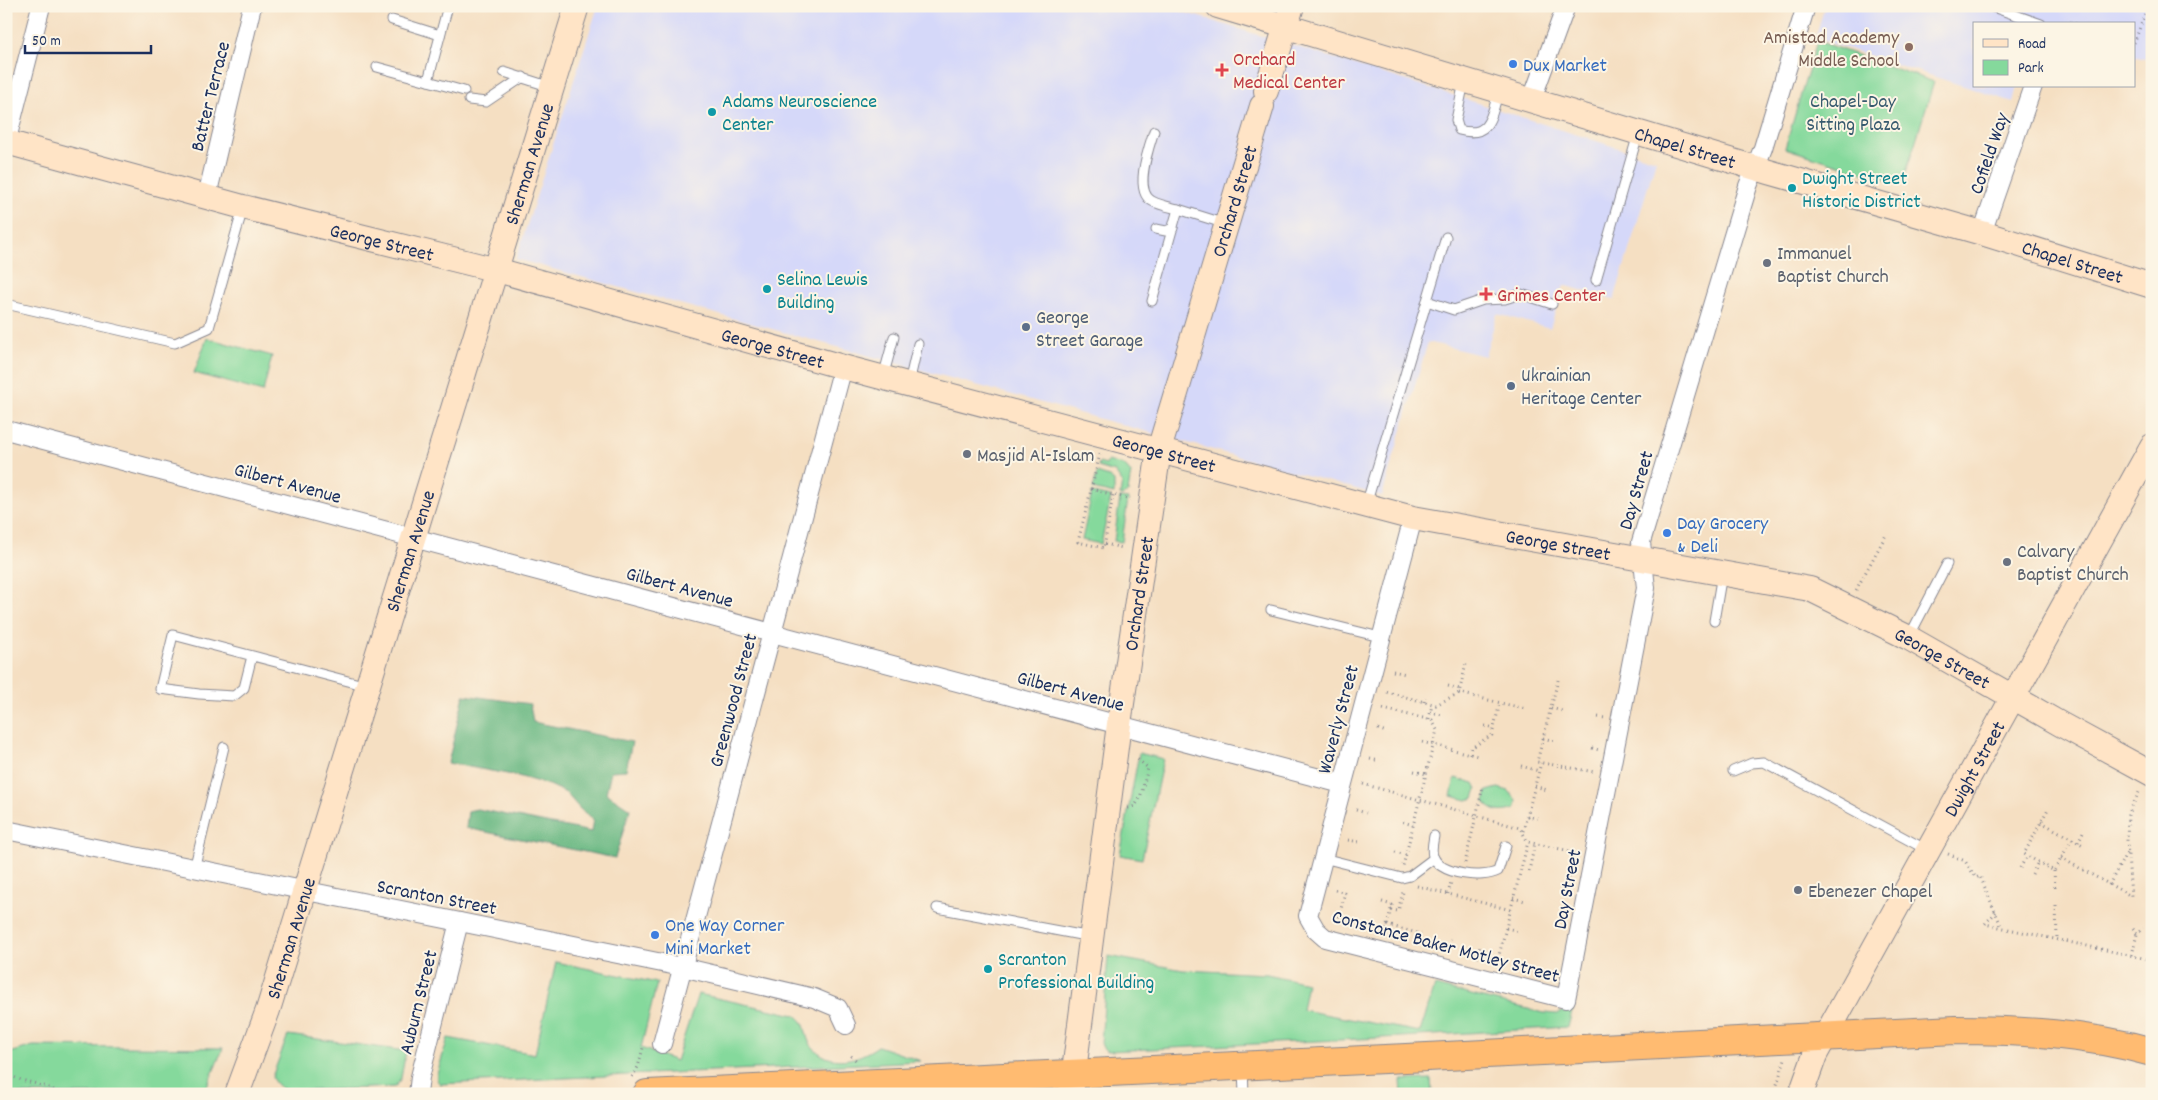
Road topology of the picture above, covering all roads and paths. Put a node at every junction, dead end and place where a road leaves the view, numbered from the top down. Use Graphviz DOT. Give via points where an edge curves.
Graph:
graph roads {
  1 [pos="41,6"];
  2 [pos="252,6"];
  3 [pos="448,6"];
  4 [pos="577,6"];
  5 [pos="1218,6"];
  6 [pos="1566,6"];
  7 [pos="1806,6"];
  8 [pos="1990,6"];
  9 [pos="2148,6"];
  10 [pos="1289,17"];
  11 [pos="392,20"];
  12 [pos="2035,22"];
  13 [pos="440,35"];
  14 [pos="2136,38"];
  15 [pos="377,67"];
  16 [pos="504,72"];
  17 [pos="523,77"];
  18 [pos="1464,79"];
  19 [pos="428,81"];
  20 [pos="552,87"];
  21 [pos="2032,88"];
  22 [pos="1499,89"];
  23 [pos="464,91"];
  24 [pos="1532,99"];
  25 [pos="469,100"];
  26 [pos="1154,131"];
  27 [pos="1638,132"];
  28 [pos="6,142"];
  29 [pos="1756,167"];
  30 [pos="206,196"];
  31 [pos="243,206"];
  32 [pos="1178,209"];
  33 [pos="1226,224"];
  34 [pos="1173,228"];
  35 [pos="1156,229"];
  36 [pos="1982,233"];
  37 [pos="1446,237"];
  38 [pos="497,270"];
  39 [pos="1596,280"];
  40 [pos="2152,286"];
  41 [pos="1152,301"];
  42 [pos="1427,301"];
  43 [pos="6,304"];
  44 [pos="1552,304"];
  45 [pos="894,337"];
  46 [pos="918,344"];
  47 [pos="843,367"];
  48 [pos="883,377"];
  49 [pos="908,384"];
  50 [pos="6,430"];
  51 [pos="2152,446"];
  52 [pos="1159,450"];
  53 [pos="1100,453"];
  54 [pos="1092,489"];
  55 [pos="1113,495"];
  56 [pos="1130,499"];
  57 [pos="1366,506"];
  58 [pos="1413,518"];
  59 [pos="1886,535"];
  60 [pos="414,536"];
  61 [pos="1105,544"];
  62 [pos="1123,548"];
  63 [pos="1644,560"];
  64 [pos="1947,564"];
  65 [pos="1722,574"];
  66 [pos="1855,591"];
  67 [pos="1271,610"];
  68 [pos="1714,621"];
  69 [pos="772,633"];
  70 [pos="1380,637"];
  71 [pos="1909,638"];
  72 [pos="252,656"];
  73 [pos="1466,664"];
  74 [pos="1393,671"];
  75 [pos="1406,674"];
  76 [pos="1558,680"];
  77 [pos="367,686"];
  78 [pos="1448,686"];
  79 [pos="1460,691"];
  80 [pos="1388,692"];
  81 [pos="2012,696"];
  82 [pos="1425,697"];
  83 [pos="1424,702"];
  84 [pos="1500,703"];
  85 [pos="1432,705"];
  86 [pos="1383,708"];
  87 [pos="1551,708"];
  88 [pos="1526,709"];
  89 [pos="1562,711"];
  90 [pos="1430,712"];
  91 [pos="1442,715"];
  92 [pos="1429,720"];
  93 [pos="1119,724"];
  94 [pos="1485,726"];
  95 [pos="1494,728"];
  96 [pos="1378,730"];
  97 [pos="1386,732"];
  98 [pos="1543,738"];
  99 [pos="1556,741"];
  100 [pos="1422,742"];
  101 [pos="1434,744"];
  102 [pos="224,747"];
  103 [pos="1470,754"];
  104 [pos="1478,756"];
  105 [pos="1135,757"];
  106 [pos="1370,759"];
  107 [pos="1379,761"];
  108 [pos="1541,763"];
  109 [pos="1521,766"];
  110 [pos="1414,771"];
  111 [pos="1539,771"];
  112 [pos="1733,771"];
  113 [pos="1598,772"];
  114 [pos="1426,774"];
  115 [pos="2146,782"];
  116 [pos="1342,784"];
  117 [pos="1363,784"];
  118 [pos="1535,786"];
  119 [pos="1483,787"];
  120 [pos="1547,790"];
  121 [pos="1420,800"];
  122 [pos="1127,808"];
  123 [pos="2048,809"];
  124 [pos="1356,810"];
  125 [pos="1366,813"];
  126 [pos="1477,816"];
  127 [pos="1527,816"];
  128 [pos="1541,819"];
  129 [pos="1403,822"];
  130 [pos="2041,822"];
  131 [pos="1413,825"];
  132 [pos="6,830"];
  133 [pos="1522,832"];
  134 [pos="2083,832"];
  135 [pos="1434,836"];
  136 [pos="2072,839"];
  137 [pos="1348,840"];
  138 [pos="1359,842"];
  139 [pos="1528,842"];
  140 [pos="2078,842"];
  141 [pos="1535,843"];
  142 [pos="2083,845"];
  143 [pos="1506,846"];
  144 [pos="1936,851"];
  145 [pos="1395,852"];
  146 [pos="1574,852"];
  147 [pos="2128,852"];
  148 [pos="1582,854"];
  149 [pos="1406,855"];
  150 [pos="2027,856"];
  151 [pos="1323,858"];
  152 [pos="1434,858"];
  153 [pos="2061,858"];
  154 [pos="2038,862"];
  155 [pos="194,868"];
  156 [pos="2020,868"];
  157 [pos="1521,869"];
  158 [pos="2054,871"];
  159 [pos="1462,873"];
  160 [pos="2032,874"];
  161 [pos="1402,878"];
  162 [pos="1569,878"];
  163 [pos="2109,885"];
  164 [pos="2055,888"];
  165 [pos="1335,890"];
  166 [pos="304,891"];
  167 [pos="1403,892"];
  168 [pos="1513,898"];
  169 [pos="1525,901"];
  170 [pos="1382,902"];
  171 [pos="2056,906"];
  172 [pos="937,908"];
  173 [pos="1391,910"];
  174 [pos="1511,910"];
  175 [pos="1996,912"];
  176 [pos="459,922"];
  177 [pos="1338,922"];
  178 [pos="1387,925"];
  179 [pos="1506,928"];
  180 [pos="2002,928"];
  181 [pos="2143,928"];
  182 [pos="2133,929"];
  183 [pos="1316,930"];
  184 [pos="1519,931"];
  185 [pos="1384,934"];
  186 [pos="2137,934"];
  187 [pos="1092,937"];
  188 [pos="2057,939"];
  189 [pos="1451,940"];
  190 [pos="1419,942"];
  191 [pos="1480,947"];
  192 [pos="1448,950"];
  193 [pos="2132,955"];
  194 [pos="1477,958"];
  195 [pos="2152,960"];
  196 [pos="1497,963"];
  197 [pos="682,967"];
  198 [pos="1566,999"];
  199 [pos="846,1025"];
  200 [pos="1826,1036"];
  201 [pos="662,1044"];
  202 [pos="643,1048"];
  203 [pos="2152,1052"];
  204 [pos="1790,1057"];
  205 [pos="1243,1065"];
  206 [pos="6,1073"];
  207 [pos="1072,1083"];
  208 [pos="640,1086"];
  209 [pos="780,1091"];
  210 [pos="60,1094"];
  211 [pos="237,1094"];
  212 [pos="418,1094"];
  213 [pos="1244,1094"];
  214 [pos="1774,1094"];
  215 [pos="1802,1094"];
  1 -- 28 [label="street"];
  2 -- 30 [label="street, Batter Terrace"];
  3 -- 13 [label="lane"];
  4 -- 20 [label="main road, Sherman Avenue"];
  5 -- 10 [label="main road, Chapel Street"];
  6 -- 24 [label="street"];
  7 -- 29 [label="street, Day Street"];
  8 -- 12 [label="lane"];
  9 -- 14 [label="path"];
  10 -- 18 [label="main road, Chapel Street"];
  10 -- 33 [label="main road, Orchard Street"];
  11 -- 13 [label="lane"];
  13 -- 19 [label="lane"];
  15 -- 19 [label="lane"];
  16 -- 17 [label="lane"];
  17 -- 20 [label="lane"];
  17 -- 25 [label="lane" via="486,102"];
  18 -- 22 [label="main road, Chapel Street"];
  18 -- 22 [label="lane" via="1456,120 1459,130 1478,132 1486,128"];
  19 -- 23 [label="lane"];
  20 -- 38 [label="main road, Sherman Avenue"];
  21 -- 36 [label="street, Cofield Way"];
  22 -- 24 [label="main road, Chapel Street"];
  24 -- 27 [label="main road, Chapel Street"];
  26 -- 32 [label="lane" via="1143,172 1144,192 1150,204"];
  27 -- 29 [label="main road, Chapel Street"];
  27 -- 39 [label="lane"];
  28 -- 30 [label="main road, George Street"];
  29 -- 36 [label="main road, Chapel Street"];
  29 -- 63 [label="street, Day Street" via="1641,542"];
  30 -- 31 [label="main road, George Street"];
  31 -- 38 [label="main road, George Street"];
  31 -- 43 [label="lane" via="209,328 175,343"];
  32 -- 33 [label="lane"];
  32 -- 34 [label="lane"];
  33 -- 52 [label="main road, Orchard Street"];
  34 -- 35 [label="lane"];
  34 -- 41 [label="lane"];
  36 -- 40 [label="main road, Chapel Street"];
  37 -- 42 [label="lane"];
  38 -- 47 [label="main road, George Street"];
  38 -- 60 [label="main road, Sherman Avenue"];
  42 -- 44 [label="lane" via="1454,310 1484,300 1520,294"];
  42 -- 57 [label="lane"];
  45 -- 48 [label="lane"];
  46 -- 49 [label="lane"];
  47 -- 48 [label="main road, George Street"];
  47 -- 69 [label="street, Greenwood Street"];
  48 -- 49 [label="main road, George Street"];
  49 -- 52 [label="main road, George Street"];
  50 -- 60 [label="street, Gilbert Avenue"];
  51 -- 81 [label="main road, Dwight Street"];
  52 -- 57 [label="main road, George Street"];
  52 -- 93 [label="main road, Orchard Street"];
  53 -- 54 [label="path"];
  54 -- 55 [label="path"];
  54 -- 61 [label="path" via="1078,542 1104,548"];
  55 -- 56 [label="path"];
  55 -- 61 [label="path"];
  57 -- 58 [label="main road, George Street"];
  58 -- 63 [label="main road, George Street"];
  58 -- 70 [label="street, Waverly Street"];
  59 -- 66 [label="path"];
  60 -- 69 [label="street, Gilbert Avenue"];
  60 -- 77 [label="main road, Sherman Avenue"];
  61 -- 62 [label="path"];
  63 -- 65 [label="main road, George Street"];
  63 -- 198 [label="street, Day Street" via="1646,588"];
  64 -- 71 [label="lane"];
  65 -- 68 [label="lane"];
  65 -- 71 [label="main road, George Street" via="1810,589"];
  67 -- 70 [label="lane"];
  69 -- 93 [label="street, Gilbert Avenue"];
  69 -- 197 [label="street, Greenwood Street"];
  70 -- 116 [label="street, Waverly Street"];
  71 -- 81 [label="main road, George Street"];
  72 -- 72 [label="lane" via="173,635 160,689 234,696 244,688"];
  72 -- 77 [label="lane"];
  73 -- 79 [label="path"];
  74 -- 75 [label="path"];
  76 -- 87 [label="path"];
  77 -- 166 [label="main road, Sherman Avenue"];
  78 -- 79 [label="path"];
  79 -- 84 [label="path"];
  79 -- 85 [label="path" via="1436,706"];
  80 -- 83 [label="path"];
  81 -- 115 [label="main road, George Street"];
  81 -- 144 [label="main road, Dwight Street"];
  82 -- 83 [label="path"];
  83 -- 85 [label="path"];
  84 -- 88 [label="path"];
  84 -- 95 [label="path"];
  85 -- 90 [label="path"];
  86 -- 92 [label="path"];
  87 -- 89 [label="path"];
  87 -- 98 [label="path"];
  90 -- 91 [label="path"];
  90 -- 92 [label="path"];
  92 -- 101 [label="path" via="1437,730"];
  93 -- 116 [label="street, Gilbert Avenue"];
  93 -- 187 [label="main road, Orchard Street"];
  94 -- 95 [label="path"];
  95 -- 103 [label="path" via="1492,735 1472,748"];
  96 -- 97 [label="path"];
  98 -- 99 [label="path"];
  98 -- 108 [label="path" via="1537,762"];
  100 -- 101 [label="path"];
  101 -- 103 [label="path"];
  101 -- 114 [label="path"];
  102 -- 155 [label="lane"];
  103 -- 104 [label="path"];
  105 -- 122 [label="path" via="1148,768 1140,798 1135,806"];
  106 -- 107 [label="path"];
  108 -- 111 [label="path"];
  108 -- 113 [label="path"];
  109 -- 111 [label="path"];
  110 -- 114 [label="path"];
  111 -- 118 [label="path"];
  112 -- 144 [label="lane" via="1764,762"];
  114 -- 121 [label="path"];
  115 -- 147 [label="path" via="2128,816"];
  116 -- 151 [label="street, Waverly Street"];
  117 -- 121 [label="path"];
  118 -- 120 [label="path"];
  118 -- 127 [label="path"];
  119 -- 126 [label="path"];
  121 -- 126 [label="path"];
  121 -- 131 [label="path"];
  123 -- 130 [label="path"];
  124 -- 125 [label="path"];
  126 -- 133 [label="path" via="1520,828"];
  126 -- 159 [label="path"];
  127 -- 128 [label="path"];
  127 -- 133 [label="path"];
  129 -- 131 [label="path"];
  130 -- 136 [label="path"];
  130 -- 150 [label="path" via="2024,854"];
  131 -- 149 [label="path"];
  132 -- 155 [label="street, Scranton Street"];
  133 -- 139 [label="path"];
  134 -- 140 [label="path"];
  135 -- 152 [label="lane"];
  136 -- 140 [label="path"];
  136 -- 153 [label="path"];
  137 -- 138 [label="path"];
  139 -- 141 [label="path"];
  139 -- 157 [label="path"];
  140 -- 142 [label="path"];
  141 -- 146 [label="path"];
  141 -- 157 [label="path" via="1530,871"];
  143 -- 159 [label="lane" via="1498,871 1480,876"];
  144 -- 175 [label="path" via="1965,861 1976,878 1980,876"];
  144 -- 200 [label="main road, Dwight Street"];
  145 -- 149 [label="path"];
  146 -- 148 [label="path"];
  146 -- 162 [label="path"];
  147 -- 163 [label="path"];
  147 -- 163 [label="path" via="2131,896"];
  149 -- 161 [label="path"];
  150 -- 154 [label="path"];
  150 -- 156 [label="path"];
  151 -- 161 [label="lane"];
  151 -- 183 [label="street, Waverly Street" via="1308,916"];
  152 -- 159 [label="lane" via="1448,869"];
  152 -- 161 [label="lane" via="1410,876"];
  153 -- 158 [label="path"];
  153 -- 163 [label="path"];
  154 -- 158 [label="path"];
  154 -- 160 [label="path"];
  155 -- 166 [label="street, Scranton Street"];
  157 -- 168 [label="path"];
  158 -- 164 [label="path"];
  161 -- 174 [label="path" via="1414,885"];
  165 -- 177 [label="path" via="1346,892"];
  166 -- 176 [label="street, Scranton Street"];
  166 -- 211 [label="main road, Sherman Avenue" via="268,1010"];
  167 -- 173 [label="path" via="1398,911"];
  168 -- 169 [label="path"];
  168 -- 174 [label="path"];
  170 -- 173 [label="path" via="1392,905"];
  171 -- 188 [label="path"];
  172 -- 187 [label="lane"];
  173 -- 178 [label="path"];
  174 -- 179 [label="path"];
  175 -- 180 [label="path"];
  175 -- 180 [label="path" via="1985,924"];
  176 -- 197 [label="street, Scranton Street"];
  176 -- 212 [label="street, Auburn Street"];
  178 -- 185 [label="path"];
  178 -- 190 [label="path" via="1421,933"];
  179 -- 184 [label="path"];
  179 -- 196 [label="path"];
  180 -- 188 [label="path"];
  181 -- 186 [label="path"];
  182 -- 186 [label="path"];
  183 -- 198 [label="street, Constance Baker Motley Street" via="1325,938"];
  186 -- 193 [label="path"];
  187 -- 207 [label="main road, Orchard Street"];
  188 -- 193 [label="path"];
  189 -- 192 [label="path"];
  191 -- 194 [label="path"];
  193 -- 195 [label="path"];
  197 -- 199 [label="street, Scranton Street" via="814,998 838,1008"];
  197 -- 201 [label="street, Greenwood Street"];
  200 -- 203 [label="highway" via="2006,1030 2089,1039"];
  200 -- 205 [label="highway"];
  200 -- 215 [label="main road, Dwight Street" via="1815,1055"];
  202 -- 208 [label="path" via="638,1067"];
  204 -- 214 [label="path" via="1785,1057"];
  205 -- 207 [label="highway"];
  205 -- 213 [label="lane"];
  206 -- 210 [label="path"];
  207 -- 209 [label="highway"];
  208 -- 209 [label="highway"];
}
